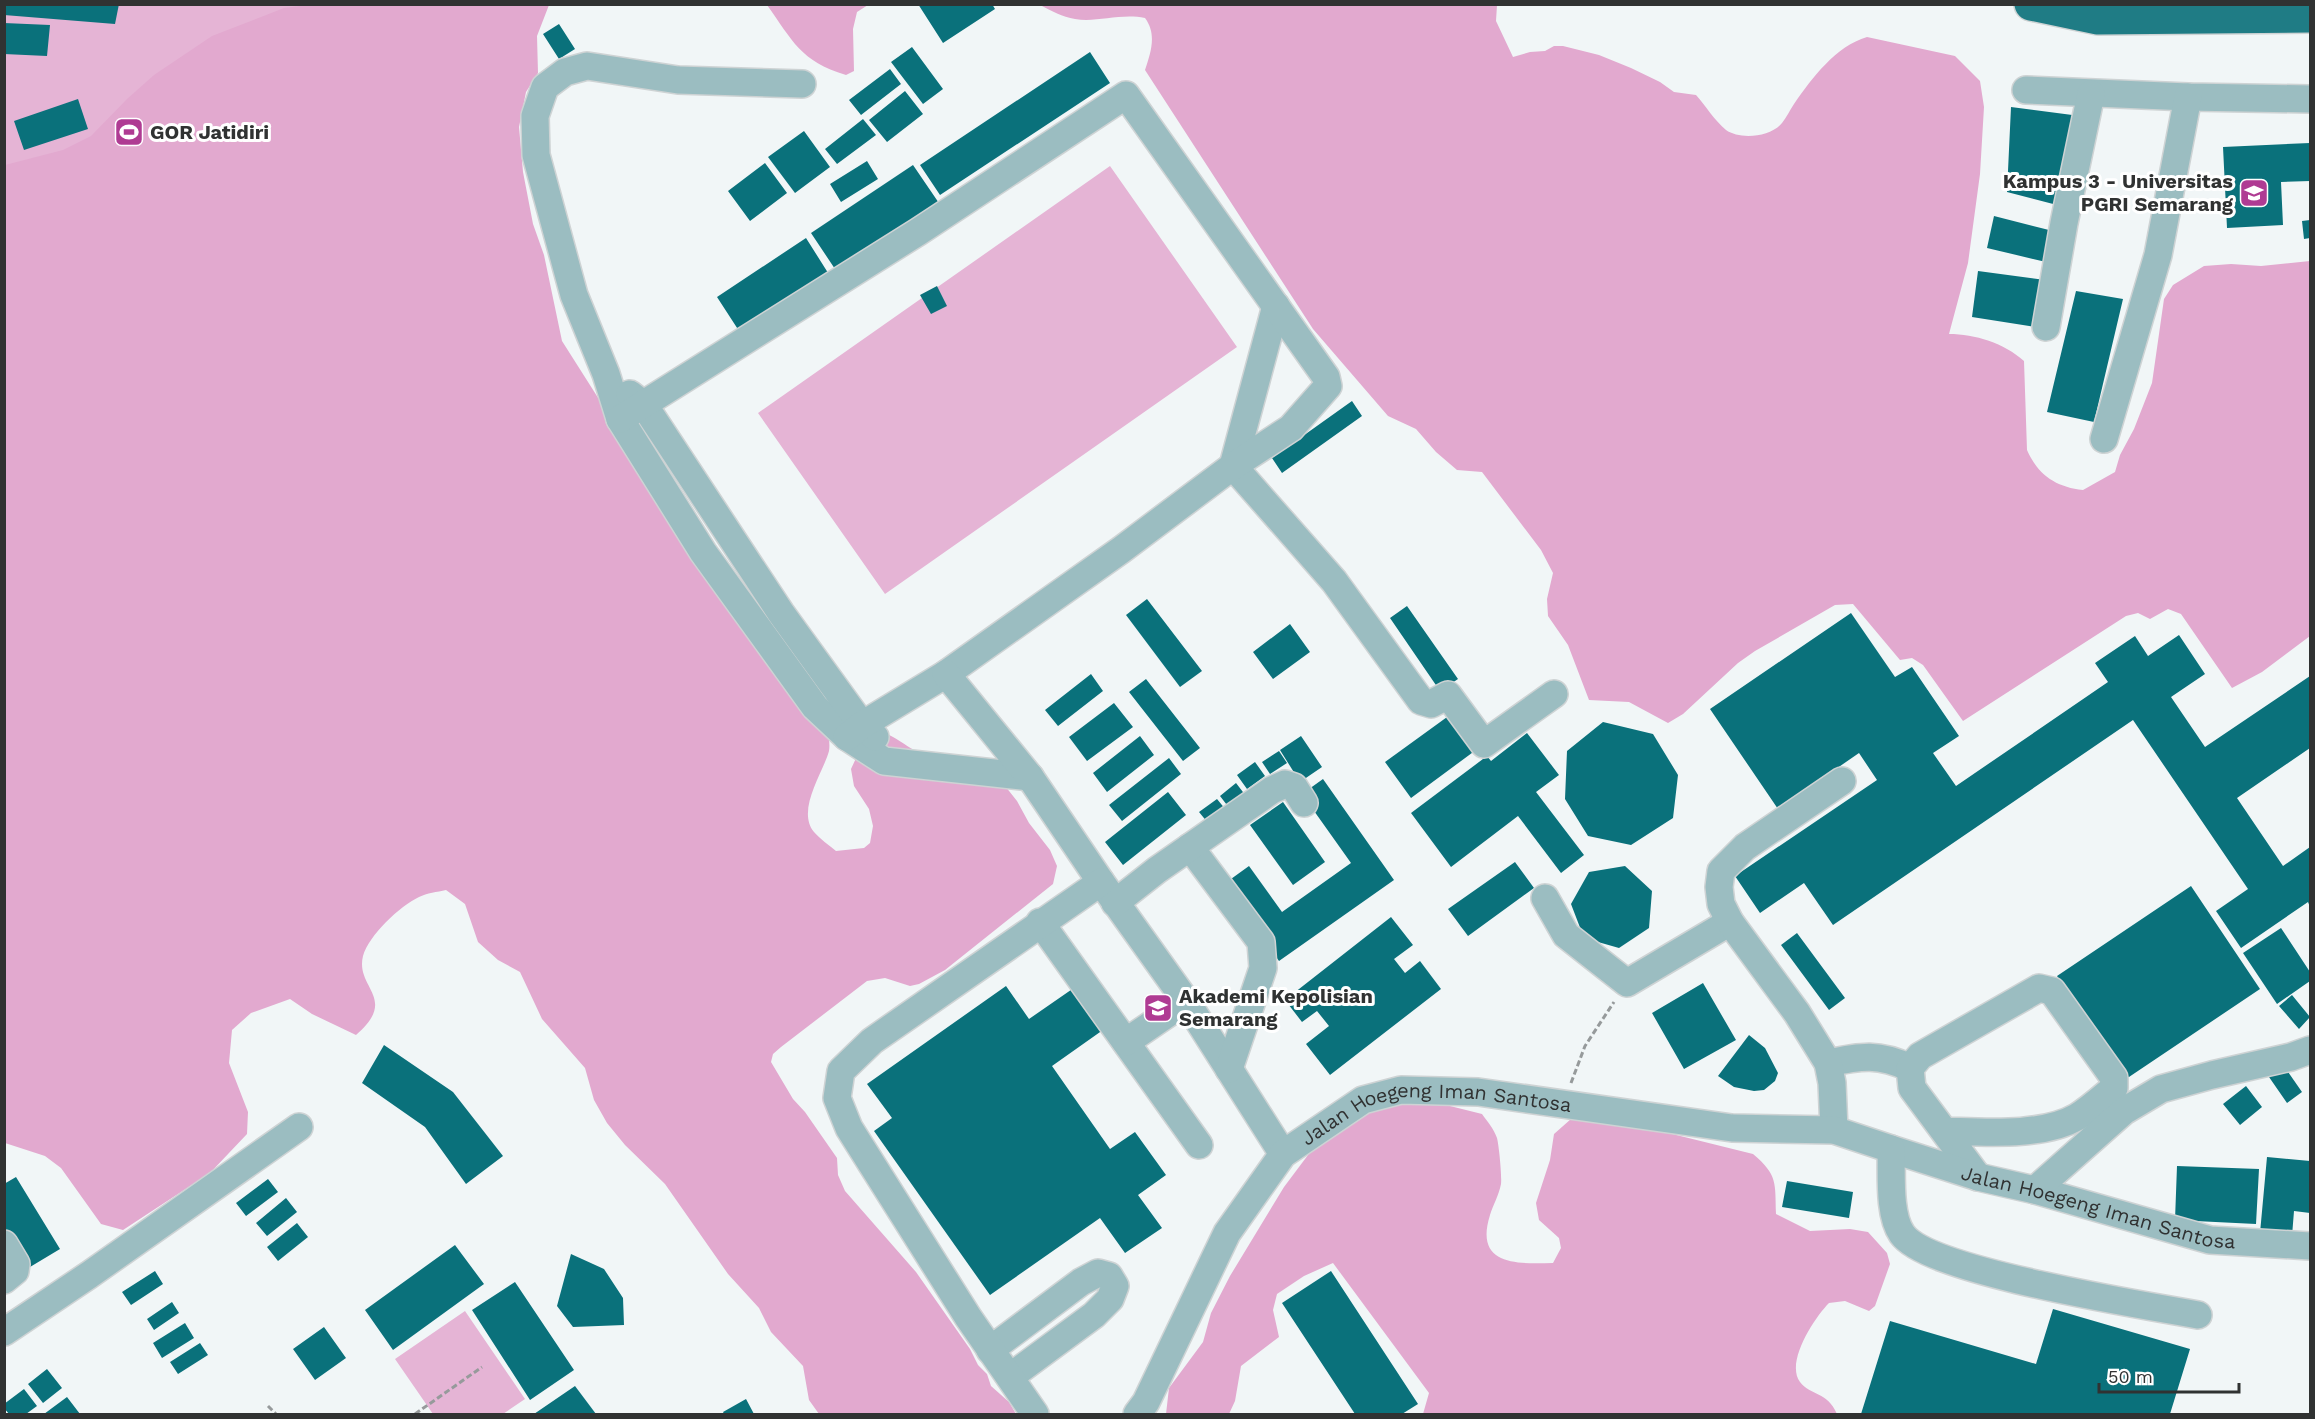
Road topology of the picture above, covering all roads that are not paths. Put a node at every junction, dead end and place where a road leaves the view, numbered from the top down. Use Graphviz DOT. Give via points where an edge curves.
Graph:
graph roads {
  1 [pos="2031,4"];
  2 [pos="2310,16"];
  3 [pos="802,84"];
  4 [pos="2026,90"];
  5 [pos="2091,94"];
  6 [pos="2188,97"];
  7 [pos="2310,99"];
  8 [pos="1276,306"];
  9 [pos="2046,327"];
  10 [pos="606,374"];
  11 [pos="644,405"];
  12 [pos="620,419"];
  13 [pos="2104,439"];
  14 [pos="1233,465"];
  15 [pos="946,674"];
  16 [pos="1554,694"];
  17 [pos="854,731"];
  18 [pos="1030,777"];
  19 [pos="1842,781"];
  20 [pos="1304,803"];
  21 [pos="1190,847"];
  22 [pos="1108,892"];
  23 [pos="1545,898"];
  24 [pos="1040,922"];
  25 [pos="1730,922"];
  26 [pos="1185,1001"];
  27 [pos="1126,1042"];
  28 [pos="2310,1050"];
  29 [pos="1828,1063"];
  30 [pos="1910,1068"];
  31 [pos="1229,1069"];
  32 [pos="299,1127"];
  33 [pos="1834,1130"];
  34 [pos="1944,1131"];
  35 [pos="1199,1145"];
  36 [pos="1891,1149"];
  37 [pos="1282,1154"];
  38 [pos="1978,1177"];
  39 [pos="2035,1190"];
  40 [pos="4,1244"];
  41 [pos="2310,1246"];
  42 [pos="4,1280"];
  43 [pos="2198,1315"];
  44 [pos="4,1332"];
  45 [pos="990,1350"];
  46 [pos="1010,1377"];
  47 [pos="1035,1414"];
  48 [pos="1137,1414"];
  1 -- 2 [label="highway" via="2098,18"];
  3 -- 10 [label="street" via="678,80 587,66 565,72 545,87 535,116 536,154 574,295"];
  4 -- 5 [label="street"];
  5 -- 6 [label="street"];
  5 -- 9 [label="street"];
  6 -- 7 [label="street"];
  6 -- 13 [label="street" via="2158,255"];
  8 -- 11 [label="street" via="1126,95"];
  8 -- 14 [label="street"];
  8 -- 14 [label="street" via="1328,386 1291,428"];
  10 -- 11 [label="street"];
  10 -- 12 [label="street"];
  11 -- 12 [label="street"];
  11 -- 17 [label="street"];
  12 -- 17 [label="street" via="703,552 815,707"];
  14 -- 15 [label="street"];
  14 -- 16 [label="street" via="1334,581 1420,701 1431,704 1448,695 1484,744"];
  15 -- 17 [label="street"];
  15 -- 18 [label="street"];
  17 -- 18 [label="street" via="905,765"];
  18 -- 22 [label="street"];
  19 -- 25 [label="street" via="1745,846 1721,872 1721,904"];
  20 -- 21 [label="street" via="1294,787 1285,784"];
  21 -- 22 [label="street"];
  21 -- 31 [label="street" via="1261,942 1263,968"];
  22 -- 24 [label="street"];
  22 -- 26 [label="street"];
  23 -- 25 [label="street" via="1566,935 1627,982"];
  24 -- 27 [label="street"];
  24 -- 45 [label="street" via="872,1041 841,1071 837,1098 849,1128"];
  25 -- 29 [label="street" via="1797,1013"];
  26 -- 27 [label="street"];
  26 -- 31 [label="street"];
  27 -- 35 [label="street"];
  28 -- 39 [label="street" via="2162,1089 2124,1111"];
  29 -- 30 [label="street" via="1877,1056"];
  29 -- 33 [label="street"];
  30 -- 34 [label="street" via="1912,1088"];
  30 -- 34 [label="street" via="1920,1056 2040,988 2052,992 2114,1078 2114,1088 2089,1108 2052,1126 2003,1132"];
  31 -- 37 [label="street"];
  32 -- 44 [label="street"];
  33 -- 36 [label="street, Jalan Hoegeng Iman Santosa"];
  33 -- 37 [label="street, Jalan Hoegeng Iman Santosa" via="1732,1128 1478,1092 1401,1090 1363,1100"];
  34 -- 38 [label="street"];
  36 -- 38 [label="street, Jalan Hoegeng Iman Santosa"];
  36 -- 43 [label="street" via="1893,1209 1901,1232 1912,1245 2028,1283"];
  37 -- 48 [label="street, Jalan Hoegeng Iman Santosa" via="1227,1233"];
  38 -- 39 [label="street, Jalan Hoegeng Iman Santosa"];
  39 -- 41 [label="street, Jalan Hoegeng Iman Santosa" via="2210,1240"];
  40 -- 42 [label="street" via="16,1264 15,1271"];
  45 -- 46 [label="street"];
  45 -- 46 [label="street" via="1081,1282 1098,1273 1109,1276 1115,1286 1110,1299"];
  46 -- 47 [label="street"];
}
